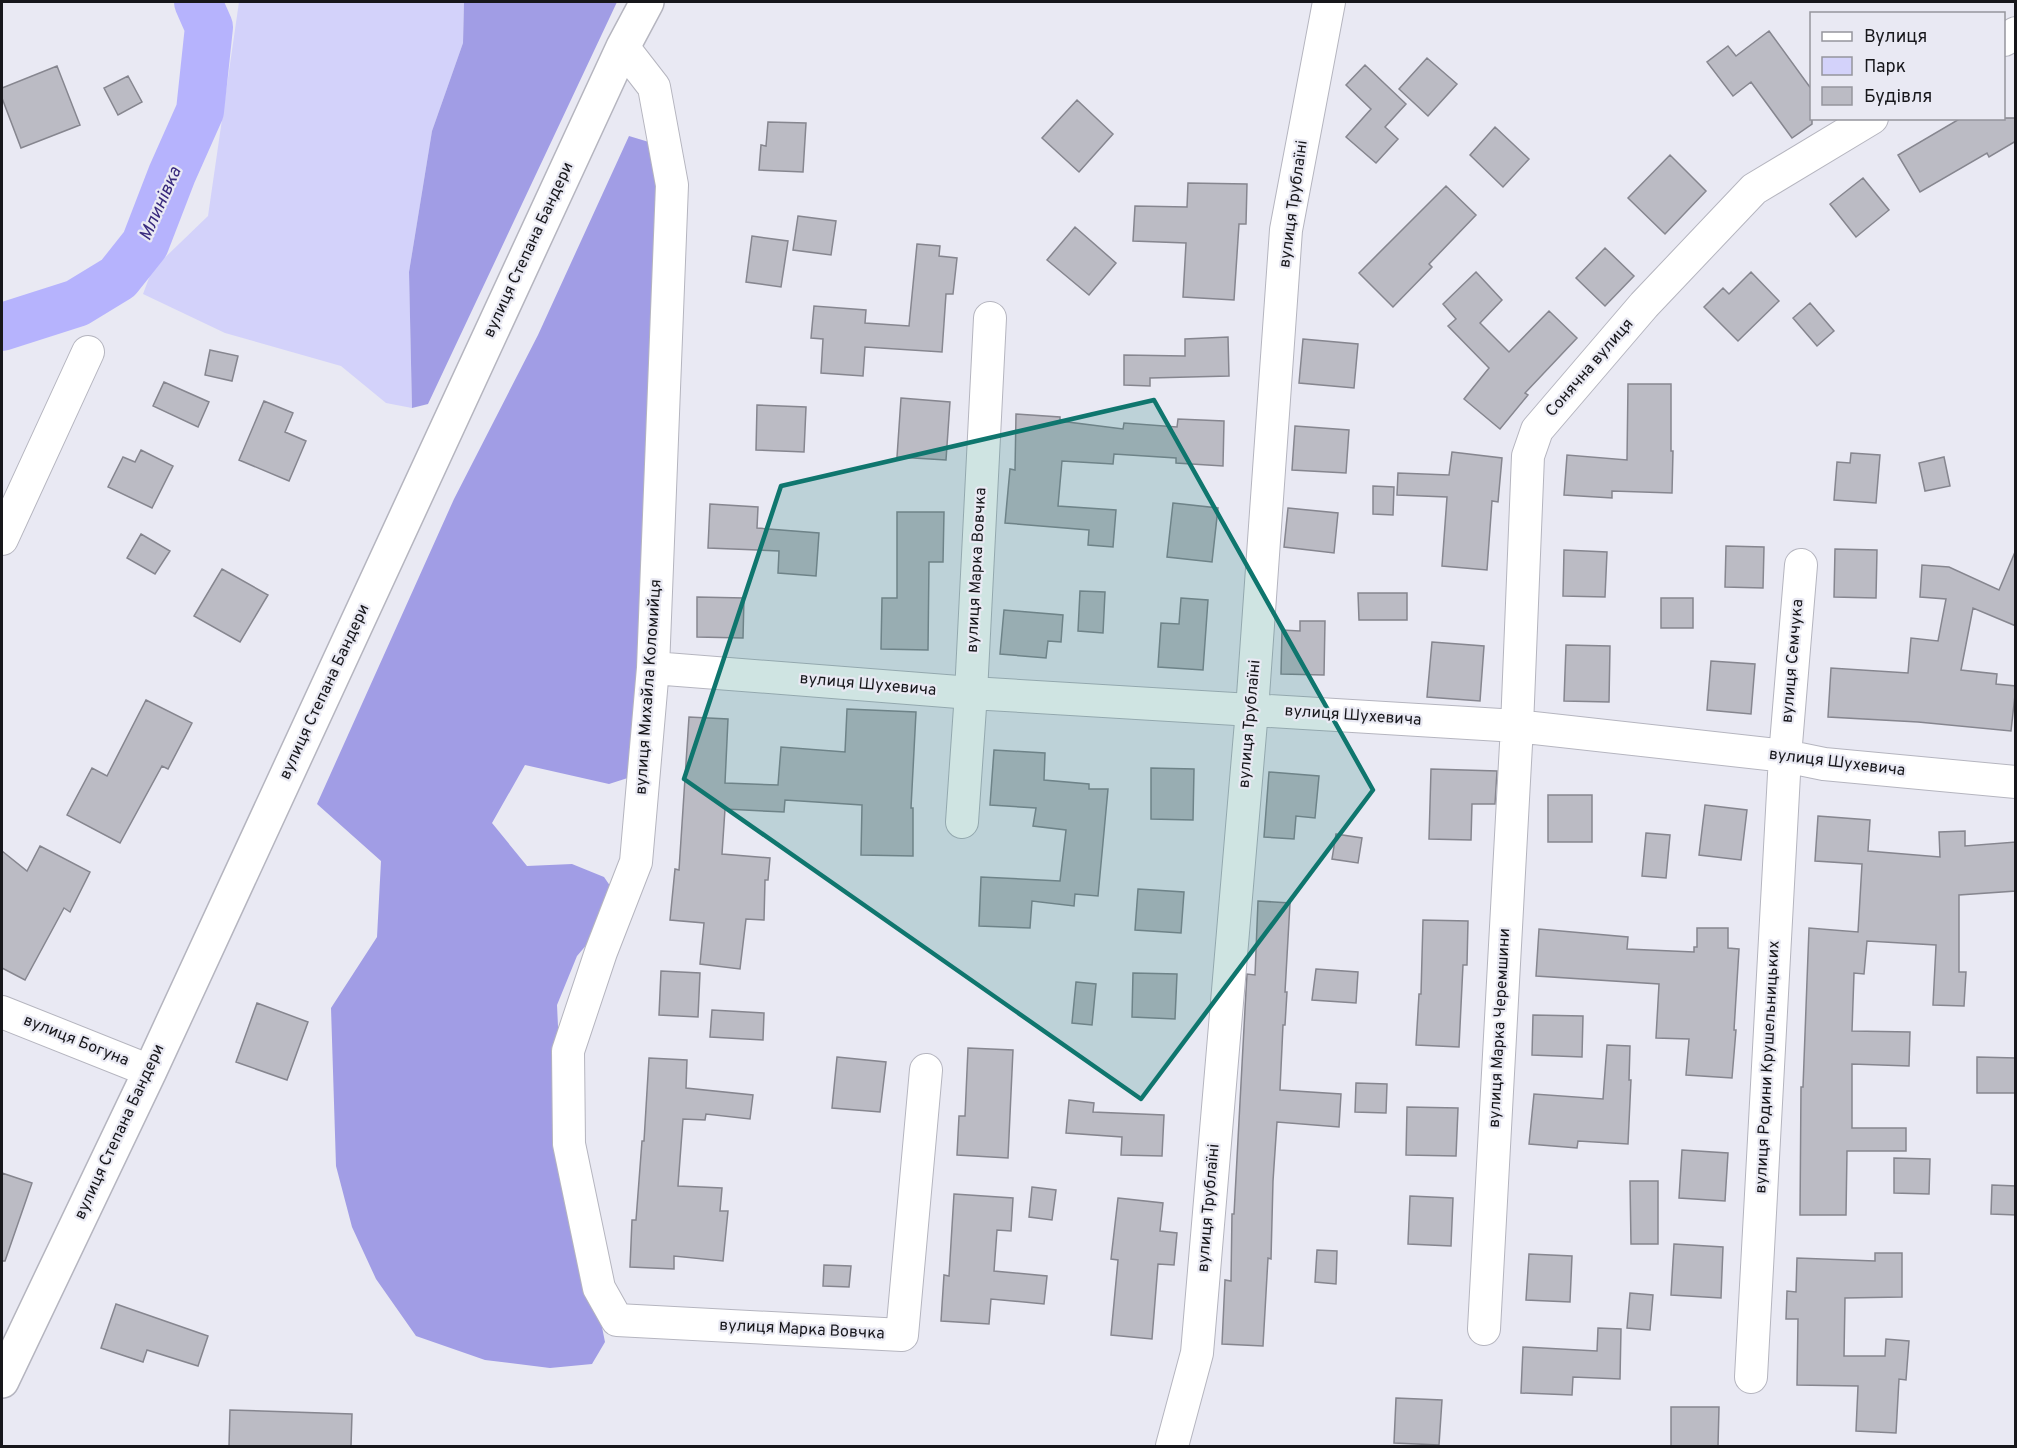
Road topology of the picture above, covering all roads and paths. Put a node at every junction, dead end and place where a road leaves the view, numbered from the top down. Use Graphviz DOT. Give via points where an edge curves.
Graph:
graph roads {
  1 [pos="646,2"];
  2 [pos="1329,2"];
  3 [pos="623,47"];
  4 [pos="1869,120"];
  5 [pos="990,318"];
  6 [pos="88,352"];
  7 [pos="2,539"];
  8 [pos="1801,565"];
  9 [pos="653,668"];
  10 [pos="970,693"];
  11 [pos="1252,710"];
  12 [pos="1517,726"];
  13 [pos="1785,756"];
  14 [pos="2016,782"];
  15 [pos="962,822"];
  16 [pos="2,1012"];
  17 [pos="926,1070"];
  18 [pos="150,1071"];
  19 [pos="617,1320"];
  20 [pos="1484,1329"];
  21 [pos="1751,1377"];
  22 [pos="2,1381"];
  23 [pos="1172,1446"];
  1 -- 3 [label="main road, вулиця Степана Бандери"];
  2 -- 11 [label="street, вулиця Трублаїні" via="1286,230"];
  3 -- 9 [label="street, вулиця Михайла Коломийця" via="654,87 672,185"];
  3 -- 18 [label="main road, вулиця Степана Бандери"];
  4 -- 12 [label="street, Сонячна вулиця" via="1754,189 1644,305 1537,430 1528,456"];
  5 -- 10 [label="street, вулиця Марка Вовчка"];
  6 -- 7 [label="street"];
  8 -- 13 [label="street, вулиця Семчука"];
  9 -- 10 [label="street, вулиця Шухевича"];
  9 -- 19 [label="street, вулиця Михайла Коломийця" via="636,862 568,1051 569,1144 599,1288"];
  10 -- 11 [label="street, вулиця Шухевича"];
  10 -- 15 [label="street, вулиця Марка Вовчка"];
  11 -- 12 [label="street, вулиця Шухевича"];
  11 -- 23 [label="street, вулиця Трублаїні" via="1197,1353"];
  12 -- 13 [label="street, вулиця Шухевича"];
  12 -- 20 [label="street, вулиця Марка Черемшини"];
  13 -- 14 [label="street, вулиця Шухевича" via="1824,764"];
  13 -- 21 [label="street, вулиця Родини Крушельницьких"];
  16 -- 18 [label="street, вулиця Богуна"];
  17 -- 19 [label="street, вулиця Марка Вовчка" via="902,1335"];
  18 -- 22 [label="main road, вулиця Степана Бандери"];
}
